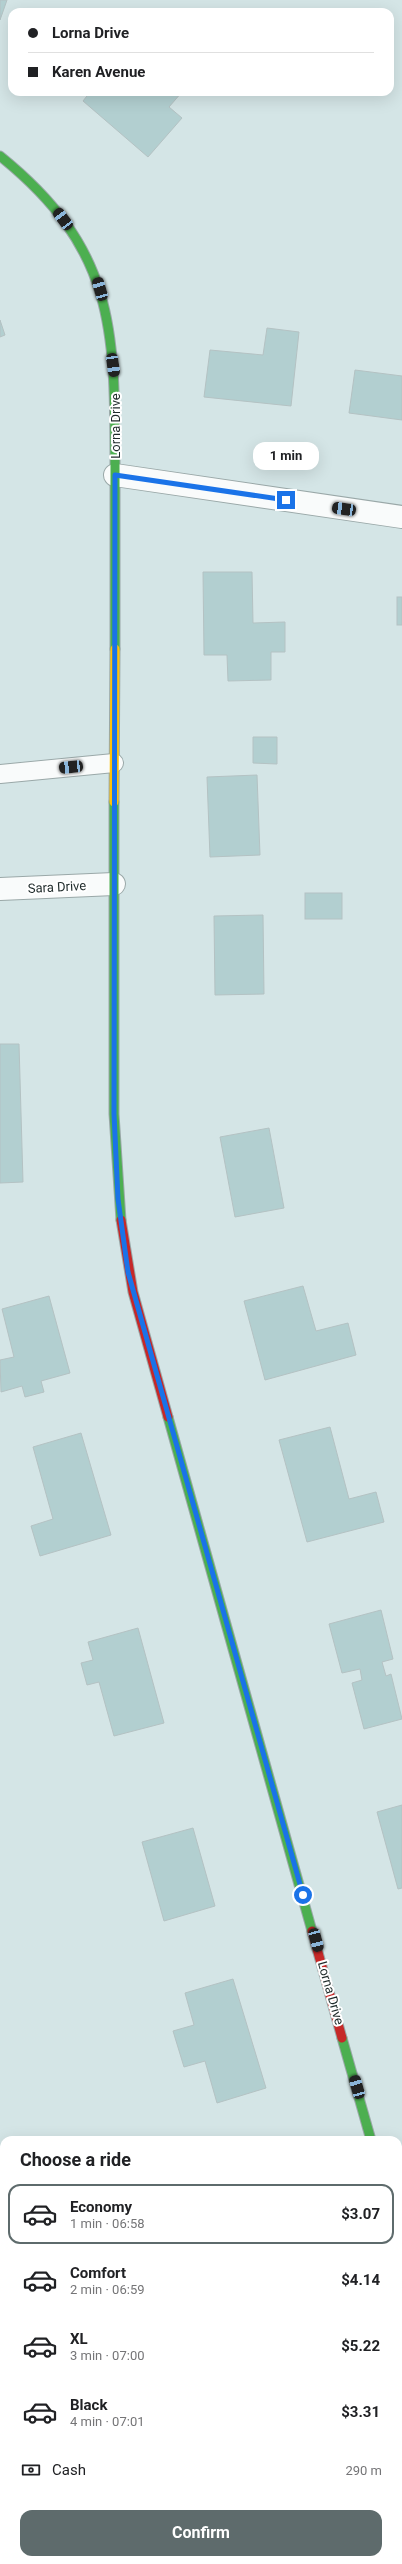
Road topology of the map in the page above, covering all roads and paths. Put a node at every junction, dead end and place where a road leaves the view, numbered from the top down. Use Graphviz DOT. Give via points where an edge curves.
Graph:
graph roads {
  1 [pos="0,156"];
  2 [pos="115,475"];
  3 [pos="402,517"];
  4 [pos="114,763"];
  5 [pos="0,774"];
  6 [pos="114,884"];
  7 [pos="0,889"];
  8 [pos="370,2136"];
  1 -- 2 [label="street, Lorna Drive" via="33,184 54,207 82,248 97,278 106,310 115,376"];
  2 -- 3 [label="street"];
  2 -- 4 [label="street, Lorna Drive"];
  4 -- 5 [label="lane"];
  4 -- 6 [label="street, Lorna Drive"];
  6 -- 7 [label="street, Sara Drive"];
  6 -- 8 [label="street, Lorna Drive" via="115,1142 118,1199 128,1272"];
}
